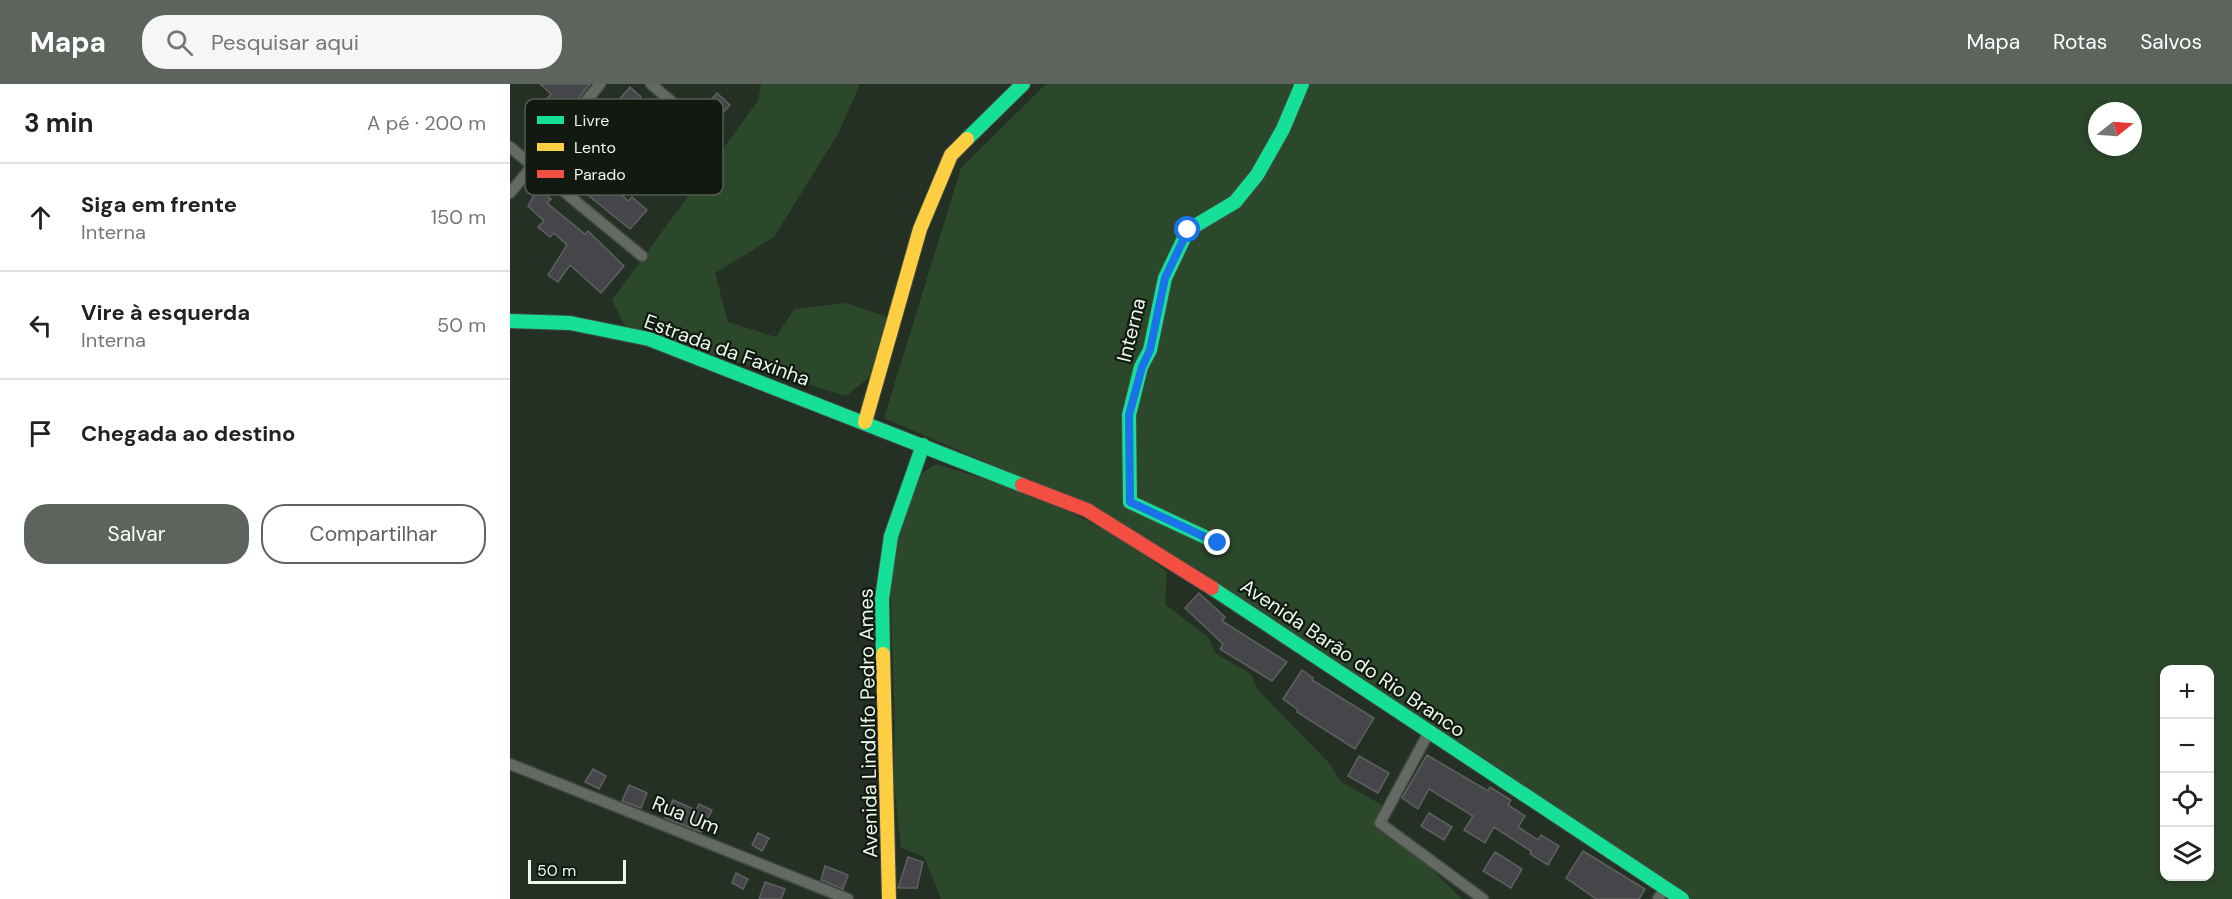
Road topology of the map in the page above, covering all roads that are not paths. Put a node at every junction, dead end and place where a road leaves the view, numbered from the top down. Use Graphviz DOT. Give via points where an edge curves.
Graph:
graph roads {
  1 [pos="600,84"];
  2 [pos="651,84"];
  3 [pos="1023,84"];
  4 [pos="1302,84"];
  5 [pos="588,99"];
  6 [pos="668,99"];
  7 [pos="510,147"];
  8 [pos="525,159"];
  9 [pos="525,175"];
  10 [pos="510,193"];
  11 [pos="568,195"];
  12 [pos="642,256"];
  13 [pos="510,321"];
  14 [pos="865,422"];
  15 [pos="923,445"];
  16 [pos="1218,543"];
  17 [pos="1429,732"];
  18 [pos="510,764"];
  19 [pos="1661,894"];
  20 [pos="848,899"];
  21 [pos="889,899"];
  22 [pos="1483,899"];
  23 [pos="1682,899"];
  1 -- 5 [label="street"];
  2 -- 6 [label="street"];
  3 -- 14 [label="street" via="951,155 920,229"];
  4 -- 16 [label="street, Interna" via="1257,175 1234,202 1188,230 1165,278 1150,350 1129,415 1130,502"];
  7 -- 8 [label="street"];
  9 -- 10 [label="street"];
  11 -- 12 [label="street"];
  13 -- 14 [label="street, Estrada da Faxinha" via="570,323 649,339"];
  14 -- 15 [label="street, Estrada da Faxinha"];
  15 -- 17 [label="street, Avenida Barão do Rio Branco" via="1087,510 1216,590"];
  15 -- 21 [label="street, Avenida Lindolfo Pedro Ames" via="891,536 882,599"];
  17 -- 19 [label="street, Avenida Barão do Rio Branco"];
  17 -- 22 [label="street" via="1380,823"];
  18 -- 20 [label="street, Rua Um"];
  19 -- 23 [label="street, Avenida Barão do Rio Branco"];
}
